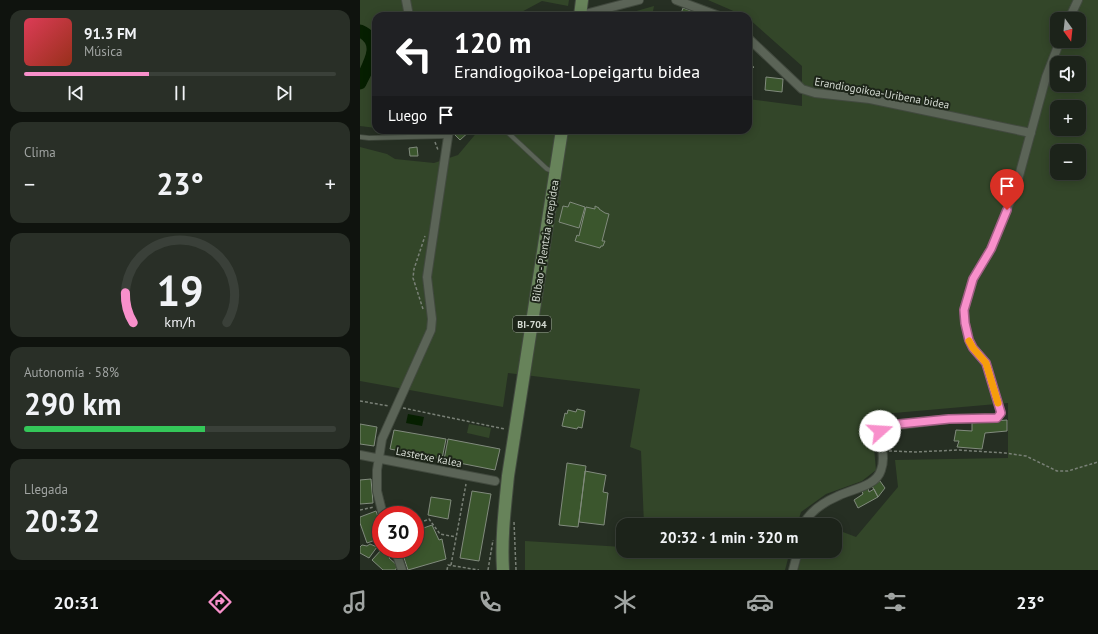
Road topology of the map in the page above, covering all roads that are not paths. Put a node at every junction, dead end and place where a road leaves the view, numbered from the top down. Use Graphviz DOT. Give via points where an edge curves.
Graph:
graph roads {
  1 [pos="406,0"];
  2 [pos="582,0"];
  3 [pos="639,0"];
  4 [pos="676,0"];
  5 [pos="1078,0"];
  6 [pos="408,12"];
  7 [pos="580,12"];
  8 [pos="593,12"];
  9 [pos="708,12"];
  10 [pos="1072,12"];
  11 [pos="752,42"];
  12 [pos="1057,48"];
  13 [pos="1031,133"];
  14 [pos="424,134"];
  15 [pos="451,134"];
  16 [pos="509,134"];
  17 [pos="561,134"];
  18 [pos="360,137"];
  19 [pos="556,171"];
  20 [pos="360,455"];
  21 [pos="379,459"];
  22 [pos="495,481"];
  23 [pos="380,506"];
  24 [pos="807,518"];
  25 [pos="398,558"];
  26 [pos="796,558"];
  27 [pos="502,569"];
  28 [pos="402,570"];
  29 [pos="793,570"];
  1 -- 6 [label="street"];
  2 -- 7 [label="main road"];
  3 -- 8 [label="street"];
  4 -- 9 [label="street"];
  5 -- 10 [label="street"];
  11 -- 13 [label="street, Erandiogoikoa-Uribena bidea" via="802,89 815,93 870,99"];
  12 -- 13 [label="street"];
  13 -- 24 [label="street" via="1014,193 991,249 973,279 964,310 969,340 986,363 1001,413 997,418 990,419 949,419 882,427 880,475 872,482 819,506"];
  14 -- 18 [label="lane"];
  15 -- 21 [label="street" via="427,277 431,330 382,439"];
  16 -- 19 [label="lane" via="547,169"];
  17 -- 19 [label="main road, Bilbao - Plentzia errepidea / BI-704"];
  19 -- 27 [label="main road, Bilbao - Plentzia errepidea / BI-704" via="511,456 504,518"];
  20 -- 21 [label="street, Lastetxe kalea"];
  21 -- 22 [label="street, Lastetxe kalea"];
  21 -- 23 [label="street" via="377,491"];
  25 -- 28 [label="street"];
  26 -- 29 [label="street"];
}
